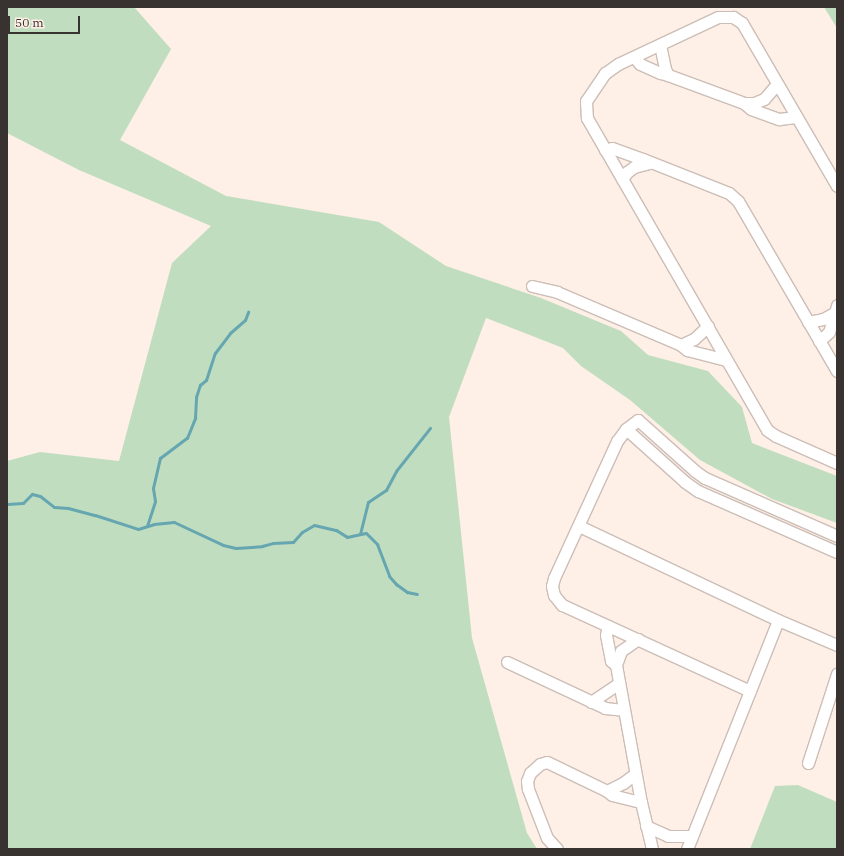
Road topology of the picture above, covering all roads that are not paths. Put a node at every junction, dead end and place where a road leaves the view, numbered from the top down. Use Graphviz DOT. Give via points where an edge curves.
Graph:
graph roads {
  1 [pos="660,45"];
  2 [pos="634,57"];
  3 [pos="668,75"];
  4 [pos="777,84"];
  5 [pos="744,103"];
  6 [pos="796,117"];
  7 [pos="605,150"];
  8 [pos="649,163"];
  9 [pos="622,179"];
  10 [pos="837,186"];
  11 [pos="532,286"];
  12 [pos="835,309"];
  13 [pos="808,322"];
  14 [pos="708,326"];
  15 [pos="819,341"];
  16 [pos="681,345"];
  17 [pos="726,360"];
  18 [pos="837,371"];
  19 [pos="626,429"];
  20 [pos="837,463"];
  21 [pos="579,526"];
  22 [pos="837,536"];
  23 [pos="837,552"];
  24 [pos="778,620"];
  25 [pos="608,626"];
  26 [pos="638,639"];
  27 [pos="837,645"];
  28 [pos="507,662"];
  29 [pos="616,665"];
  30 [pos="837,674"];
  31 [pos="619,683"];
  32 [pos="750,691"];
  33 [pos="591,702"];
  34 [pos="623,710"];
  35 [pos="808,763"];
  36 [pos="636,774"];
  37 [pos="607,790"];
  38 [pos="641,802"];
  39 [pos="646,826"];
  40 [pos="692,836"];
  41 [pos="557,849"];
  42 [pos="652,849"];
  43 [pos="687,849"];
  1 -- 2 [label="street"];
  1 -- 3 [label="street"];
  1 -- 4 [label="street" via="718,17 733,17 742,23"];
  2 -- 3 [label="street" via="640,64"];
  2 -- 7 [label="street" via="605,73 586,101 587,118"];
  3 -- 5 [label="street"];
  4 -- 5 [label="street" via="764,99"];
  4 -- 6 [label="street"];
  5 -- 6 [label="street" via="779,118"];
  6 -- 10 [label="street"];
  7 -- 8 [label="street" via="612,148"];
  7 -- 9 [label="street"];
  8 -- 9 [label="street" via="634,167"];
  8 -- 13 [label="street" via="729,193 738,201"];
  9 -- 14 [label="street"];
  11 -- 16 [label="street" via="557,292"];
  12 -- 13 [label="street" via="823,319"];
  12 -- 15 [label="street" via="829,332"];
  13 -- 15 [label="street"];
  14 -- 16 [label="street" via="694,339"];
  14 -- 17 [label="street"];
  15 -- 18 [label="street"];
  16 -- 17 [label="street" via="687,350"];
  17 -- 20 [label="street" via="767,430"];
  19 -- 21 [label="street" via="617,441"];
  19 -- 22 [label="street" via="638,420 705,478"];
  19 -- 23 [label="street" via="698,491"];
  21 -- 24 [label="street"];
  21 -- 25 [label="street" via="554,578 553,591 562,605"];
  24 -- 27 [label="street"];
  24 -- 32 [label="street"];
  25 -- 26 [label="street"];
  25 -- 29 [label="street" via="606,635 611,660"];
  26 -- 29 [label="street" via="622,651"];
  26 -- 32 [label="street"];
  28 -- 33 [label="street"];
  29 -- 31 [label="street"];
  30 -- 35 [label="street"];
  31 -- 33 [label="street"];
  31 -- 34 [label="street"];
  32 -- 40 [label="street"];
  33 -- 34 [label="street" via="605,708"];
  34 -- 36 [label="street"];
  36 -- 37 [label="street"];
  36 -- 38 [label="street"];
  37 -- 38 [label="street" via="612,795"];
  37 -- 41 [label="street" via="547,762 535,767 527,781 528,789 547,838"];
  38 -- 39 [label="street"];
  39 -- 40 [label="street" via="668,836"];
  39 -- 42 [label="street"];
  40 -- 43 [label="street"];
}
